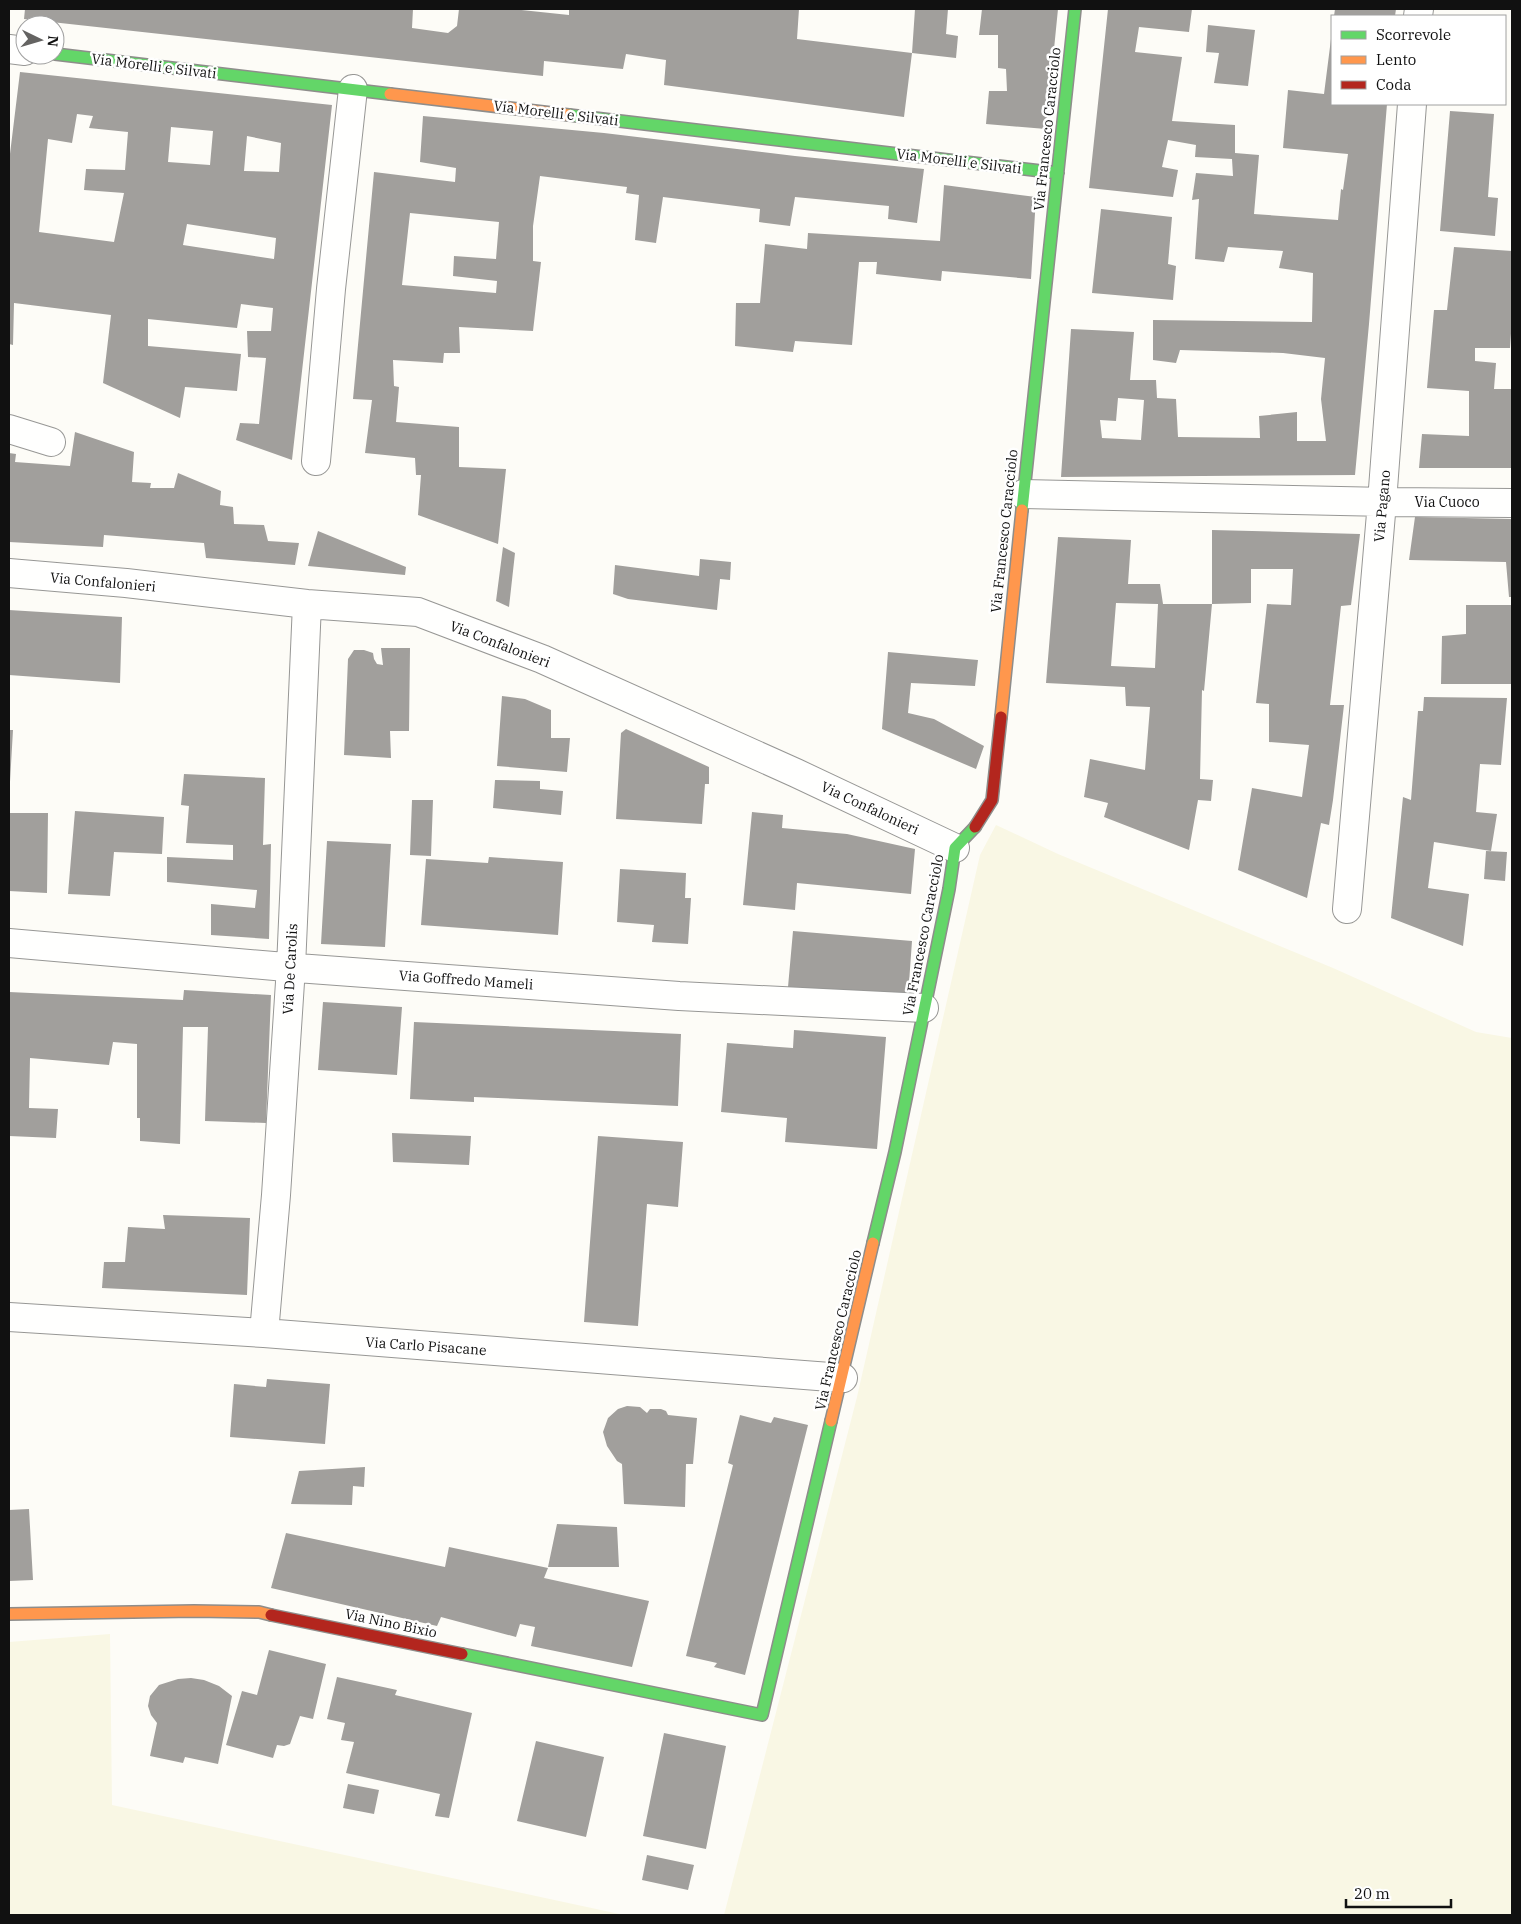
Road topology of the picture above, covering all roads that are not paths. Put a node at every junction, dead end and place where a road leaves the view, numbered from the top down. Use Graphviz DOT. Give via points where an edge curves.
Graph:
graph roads {
  1 [pos="1075,9"];
  2 [pos="65,55"];
  3 [pos="353,89"];
  4 [pos="1412,105"];
  5 [pos="1058,173"];
  6 [pos="9,429"];
  7 [pos="51,442"];
  8 [pos="316,461"];
  9 [pos="1023,494"];
  10 [pos="1382,502"];
  11 [pos="1512,503"];
  12 [pos="9,573"];
  13 [pos="307,604"];
  14 [pos="955,848"];
  15 [pos="1346,909"];
  16 [pos="9,943"];
  17 [pos="291,967"];
  18 [pos="924,1008"];
  19 [pos="9,1317"];
  20 [pos="264,1333"];
  21 [pos="842,1378"];
  22 [pos="9,1614"];
  23 [pos="762,1715"];
  1 -- 5 [label="street, Via Francesco Caracciolo"];
  2 -- 3 [label="street, Via Morelli e Silvati"];
  3 -- 5 [label="street, Via Morelli e Silvati"];
  3 -- 8 [label="street"];
  4 -- 10 [label="street, Via Pagano"];
  5 -- 9 [label="street, Via Francesco Caracciolo"];
  6 -- 7 [label="street"];
  9 -- 10 [label="street, Via Cuoco"];
  9 -- 14 [label="street, Via Francesco Caracciolo" via="992,800 972,831"];
  10 -- 11 [label="street, Via Cuoco"];
  10 -- 15 [label="street, Via Pagano"];
  12 -- 13 [label="street, Via Confalonieri"];
  13 -- 14 [label="street, Via Confalonieri" via="418,612 542,659"];
  13 -- 17 [label="street, Via De Carolis"];
  14 -- 18 [label="street, Via Francesco Caracciolo"];
  16 -- 17 [label="street, Via Goffredo Mameli"];
  17 -- 18 [label="street, Via Goffredo Mameli" via="678,996"];
  17 -- 20 [label="street, Via De Carolis"];
  18 -- 21 [label="street, Via Francesco Caracciolo" via="895,1152"];
  19 -- 20 [label="street, Via Carlo Pisacane"];
  20 -- 21 [label="street, Via Carlo Pisacane"];
  21 -- 23 [label="street, Via Francesco Caracciolo"];
  22 -- 23 [label="street, Via Nino Bixio" via="259,1612"];
}
